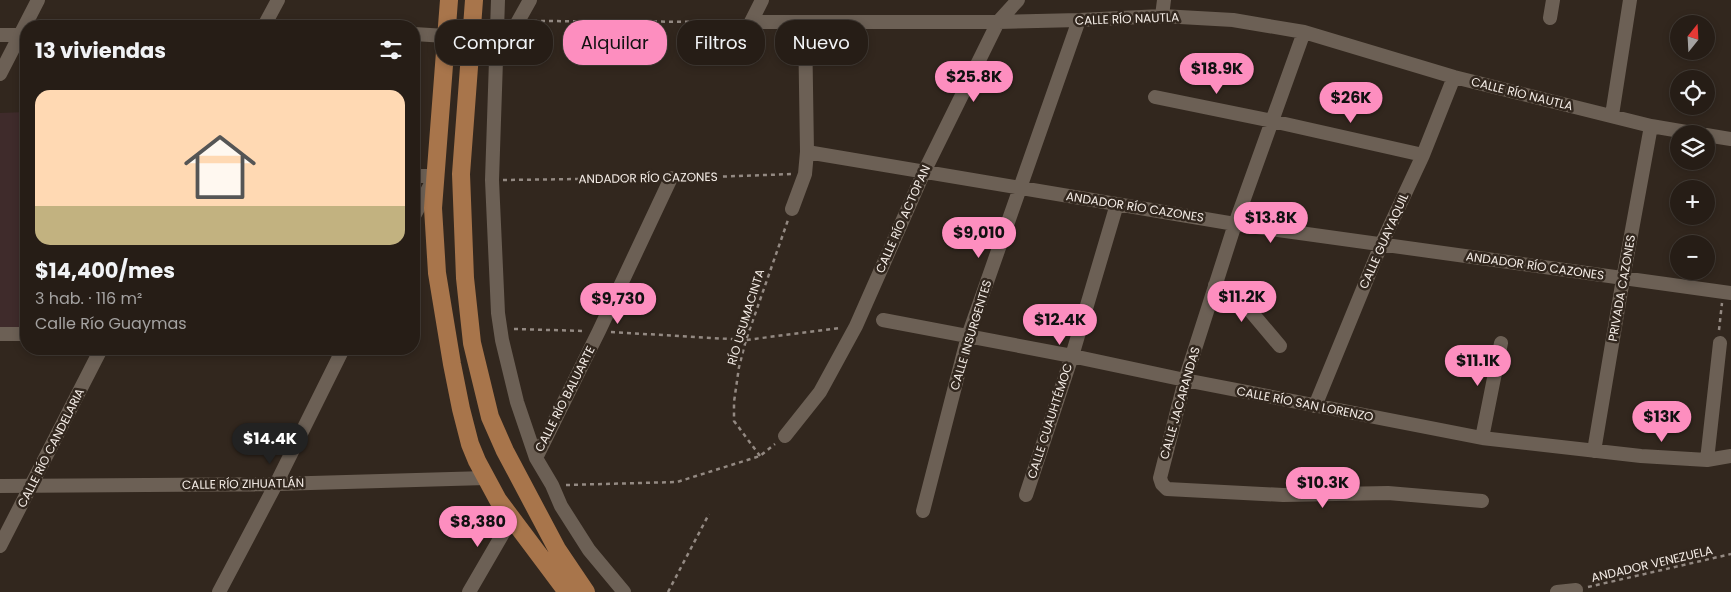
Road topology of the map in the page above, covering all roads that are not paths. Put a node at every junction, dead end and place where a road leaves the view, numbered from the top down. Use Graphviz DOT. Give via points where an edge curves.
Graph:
graph roads {
  1 [pos="38,0"];
  2 [pos="278,0"];
  3 [pos="449,0"];
  4 [pos="474,0"];
  5 [pos="498,0"];
  6 [pos="530,0"];
  7 [pos="762,0"];
  8 [pos="1018,0"];
  9 [pos="1164,0"];
  10 [pos="1553,0"];
  11 [pos="1630,0"];
  12 [pos="1162,16"];
  13 [pos="1550,18"];
  14 [pos="29,20"];
  15 [pos="267,20"];
  16 [pos="447,20"];
  17 [pos="498,20"];
  18 [pos="520,20"];
  19 [pos="1079,20"];
  20 [pos="775,22"];
  21 [pos="998,22"];
  22 [pos="868,23"];
  23 [pos="1304,32"];
  24 [pos="420,34"];
  25 [pos="0,35"];
  26 [pos="20,35"];
  27 [pos="435,35"];
  28 [pos="20,40"];
  29 [pos="444,65"];
  30 [pos="497,65"];
  31 [pos="806,65"];
  32 [pos="0,74"];
  33 [pos="1454,77"];
  34 [pos="1155,97"];
  35 [pos="1612,115"];
  36 [pos="1272,120"];
  37 [pos="1651,126"];
  38 [pos="1670,129"];
  39 [pos="1715,136"];
  40 [pos="1731,139"];
  41 [pos="807,152"];
  42 [pos="1423,155"];
  43 [pos="924,172"];
  44 [pos="420,176"];
  45 [pos="435,176"];
  46 [pos="671,178"];
  47 [pos="1019,188"];
  48 [pos="1117,204"];
  49 [pos="420,205"];
  50 [pos="792,209"];
  51 [pos="1235,224"];
  52 [pos="1381,245"];
  53 [pos="1623,279"];
  54 [pos="1215,285"];
  55 [pos="1728,292"];
  56 [pos="883,320"];
  57 [pos="0,334"];
  58 [pos="20,334"];
  59 [pos="968,336"];
  60 [pos="1501,343"];
  61 [pos="1720,343"];
  62 [pos="1280,346"];
  63 [pos="98,355"];
  64 [pos="339,355"];
  65 [pos="1072,356"];
  66 [pos="1185,380"];
  67 [pos="1315,406"];
  68 [pos="785,436"];
  69 [pos="1482,438"];
  70 [pos="1594,451"];
  71 [pos="1731,456"];
  72 [pos="536,458"];
  73 [pos="1708,460"];
  74 [pos="486,478"];
  75 [pos="276,484"];
  76 [pos="0,486"];
  77 [pos="32,486"];
  78 [pos="1026,495"];
  79 [pos="1482,501"];
  80 [pos="923,511"];
  81 [pos="512,518"];
  82 [pos="0,546"];
  83 [pos="1576,590"];
  84 [pos="219,592"];
  85 [pos="469,592"];
  86 [pos="567,592"];
  87 [pos="586,592"];
  88 [pos="624,592"];
  89 [pos="1557,592"];
  1 -- 14 [label="street"];
  2 -- 15 [label="street"];
  3 -- 16 [label="main road"];
  4 -- 87 [label="main road" via="461,174 465,278 472,343 490,417 505,451 557,549"];
  5 -- 17 [label="street"];
  6 -- 18 [label="street"];
  7 -- 20 [label="street, CALLE RÍO NAUTLA" via="751,22"];
  8 -- 21 [label="street, CALLE RÍO ACTOPAN"];
  9 -- 12 [label="street"];
  10 -- 13 [label="street"];
  11 -- 35 [label="street"];
  12 -- 19 [label="street, CALLE RÍO NAUTLA"];
  12 -- 23 [label="street, CALLE RÍO NAUTLA" via="1233,20"];
  19 -- 21 [label="street, CALLE RÍO NAUTLA"];
  19 -- 47 [label="street, CALLE INSURGENTES"];
  21 -- 22 [label="street, CALLE RÍO NAUTLA"];
  21 -- 43 [label="street, CALLE RÍO ACTOPAN"];
  23 -- 33 [label="street, CALLE RÍO NAUTLA"];
  23 -- 36 [label="street, CALLE JACARANDAS"];
  24 -- 27 [label="street"];
  25 -- 26 [label="street"];
  28 -- 32 [label="street"];
  29 -- 45 [label="main road"];
  30 -- 72 [label="street" via="492,180 500,329 517,402"];
  31 -- 41 [label="street"];
  33 -- 35 [label="street, CALLE RÍO NAUTLA"];
  33 -- 42 [label="street, CALLE GUAYAQUIL"];
  34 -- 36 [label="street"];
  35 -- 37 [label="street, CALLE RÍO NAUTLA"];
  36 -- 42 [label="street"];
  36 -- 51 [label="street, CALLE JACARANDAS"];
  37 -- 38 [label="street, CALLE RÍO NAUTLA"];
  37 -- 53 [label="street, PRIVADA CAZONES"];
  39 -- 40 [label="street"];
  41 -- 43 [label="street, ANDADOR RÍO CAZONES"];
  41 -- 50 [label="street" via="805,174"];
  42 -- 52 [label="street, CALLE GUAYAQUIL"];
  43 -- 47 [label="street, ANDADOR RÍO CAZONES"];
  43 -- 68 [label="street, CALLE RÍO ACTOPAN" via="856,326 820,392"];
  44 -- 45 [label="street"];
  45 -- 49 [label="street"];
  45 -- 74 [label="main road" via="433,208 437,273 446,330 470,444"];
  46 -- 72 [label="street, CALLE RÍO BALUARTE"];
  47 -- 48 [label="street, ANDADOR RÍO CAZONES"];
  47 -- 59 [label="street, CALLE INSURGENTES"];
  48 -- 51 [label="street, ANDADOR RÍO CAZONES"];
  48 -- 65 [label="street, CALLE CUAUHTÉMOC"];
  51 -- 52 [label="street, ANDADOR RÍO CAZONES"];
  51 -- 54 [label="street, CALLE JACARANDAS"];
  52 -- 53 [label="street, ANDADOR RÍO CAZONES"];
  52 -- 67 [label="street, CALLE GUAYAQUIL"];
  53 -- 55 [label="street, ANDADOR RÍO CAZONES"];
  53 -- 70 [label="street, PRIVADA CAZONES"];
  54 -- 62 [label="street" via="1242,301"];
  54 -- 66 [label="street, CALLE JACARANDAS"];
  56 -- 59 [label="street, CALLE RÍO SAN LORENZO"];
  57 -- 58 [label="street"];
  59 -- 65 [label="street, CALLE RÍO SAN LORENZO"];
  59 -- 80 [label="street, CALLE INSURGENTES"];
  60 -- 69 [label="street"];
  61 -- 73 [label="street"];
  63 -- 77 [label="street, CALLE RÍO CANDELARIA"];
  64 -- 75 [label="street"];
  65 -- 66 [label="street, CALLE RÍO SAN LORENZO"];
  65 -- 78 [label="street, CALLE CUAUHTÉMOC"];
  66 -- 67 [label="street, CALLE RÍO SAN LORENZO"];
  66 -- 79 [label="street, CALLE JACARANDAS" via="1160,478 1167,488 1283,495 1388,494"];
  67 -- 69 [label="street, CALLE RÍO SAN LORENZO"];
  69 -- 70 [label="street, CALLE RÍO SAN LORENZO"];
  70 -- 73 [label="street, CALLE RÍO SAN LORENZO"];
  71 -- 73 [label="street, CALLE RÍO SAN LORENZO"];
  72 -- 88 [label="street" via="589,550"];
  74 -- 75 [label="street, CALLE RÍO ZIHUATLÁN"];
  74 -- 81 [label="main road"];
  75 -- 77 [label="street, CALLE RÍO ZIHUATLÁN"];
  75 -- 84 [label="street"];
  76 -- 77 [label="street, CALLE RÍO ZIHUATLÁN"];
  77 -- 82 [label="street, CALLE RÍO CANDELARIA"];
  81 -- 85 [label="street"];
  81 -- 86 [label="main road"];
  83 -- 89 [label="street"];
}
